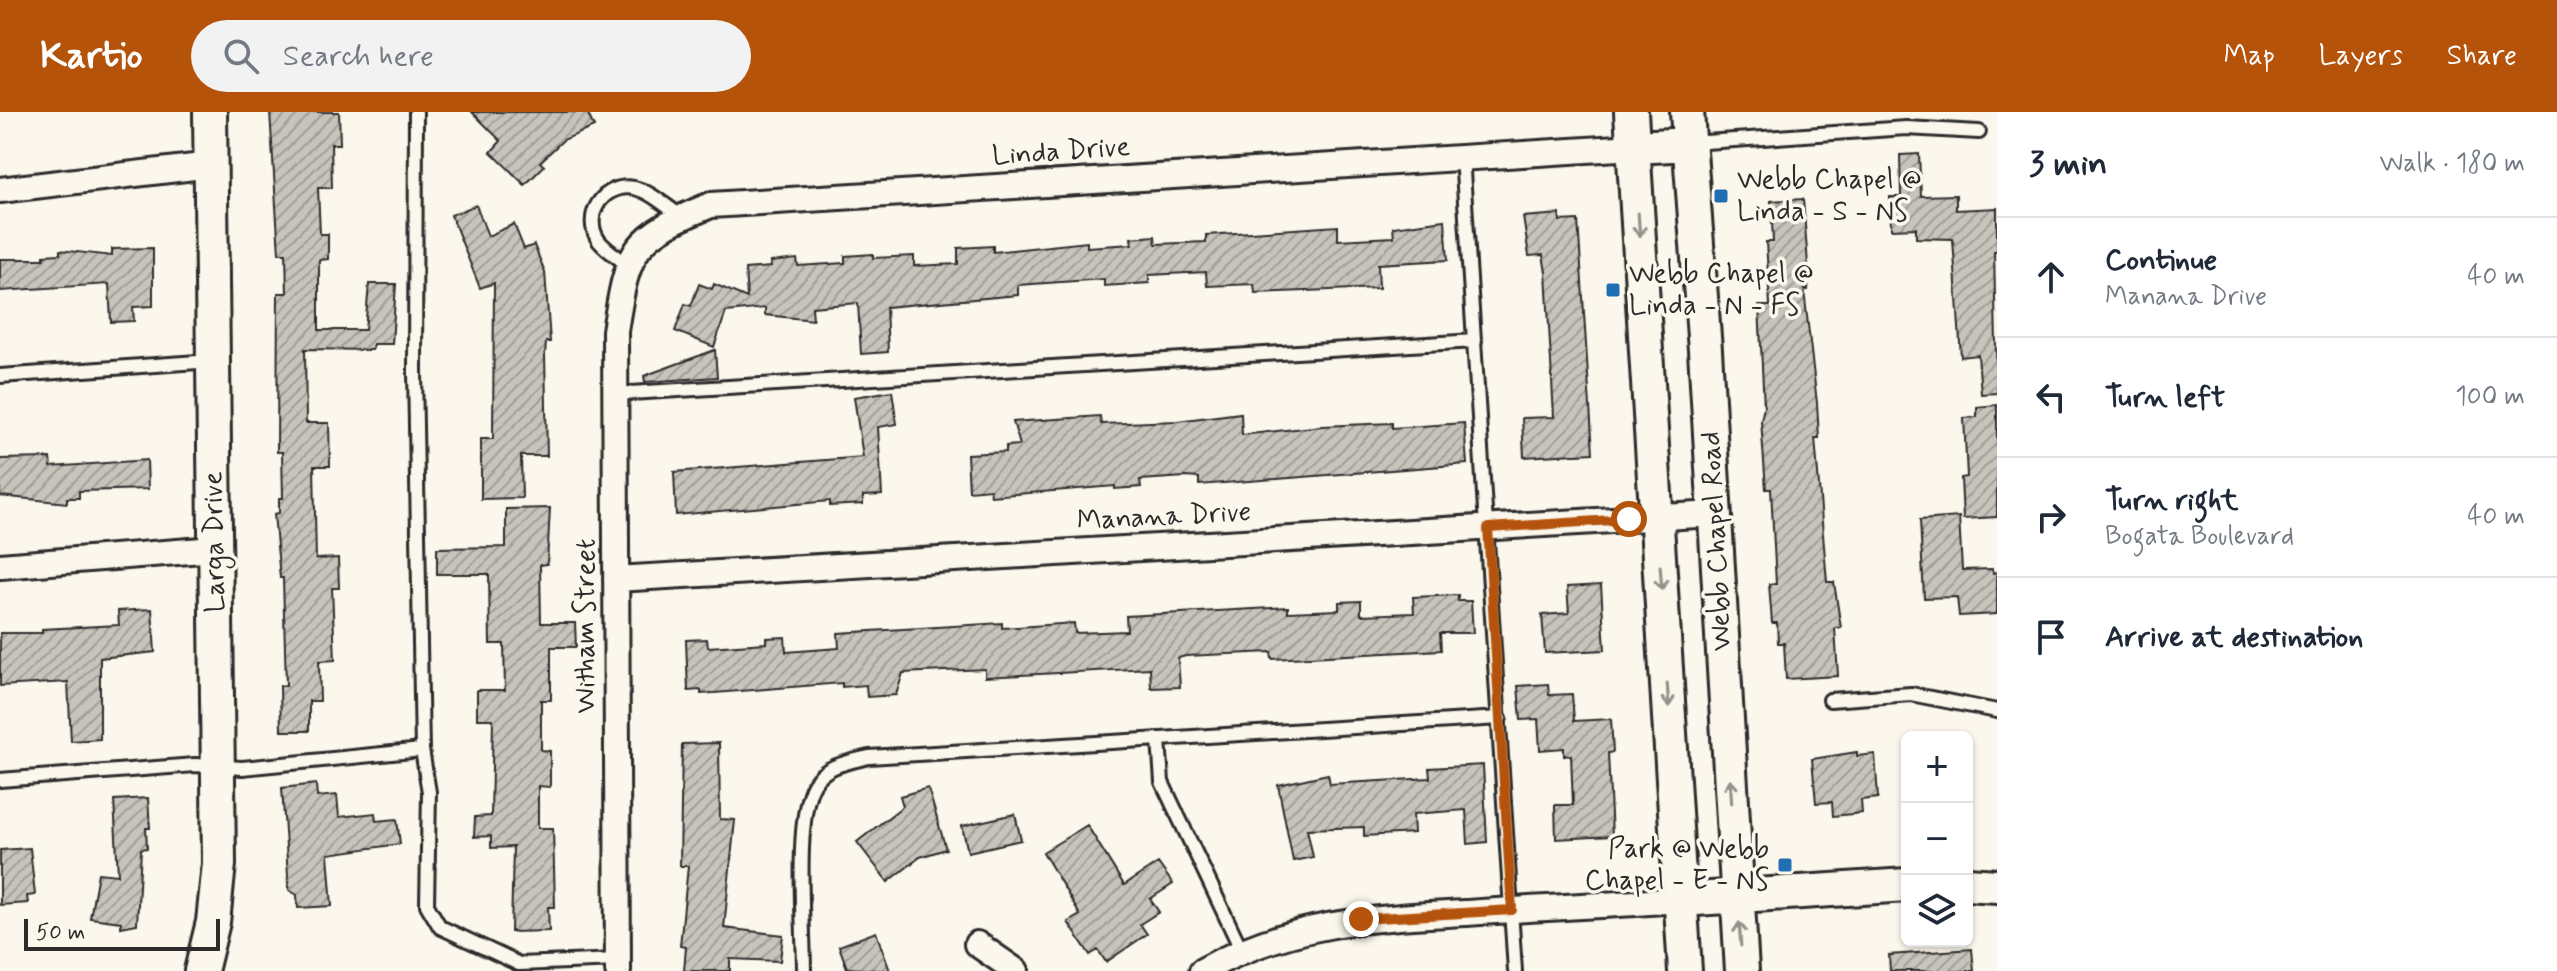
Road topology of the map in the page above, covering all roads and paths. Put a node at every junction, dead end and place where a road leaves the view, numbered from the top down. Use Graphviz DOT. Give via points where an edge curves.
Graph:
graph roads {
  1 [pos="210,112"];
  2 [pos="416,112"];
  3 [pos="1631,112"];
  4 [pos="1689,128"];
  5 [pos="1979,132"];
  6 [pos="1634,147"];
  7 [pos="1462,156"];
  8 [pos="211,165"];
  9 [pos="0,190"];
  10 [pos="682,217"];
  11 [pos="625,273"];
  12 [pos="1475,341"];
  13 [pos="213,361"];
  14 [pos="0,376"];
  15 [pos="614,394"];
  16 [pos="1715,514"];
  17 [pos="1657,518"];
  18 [pos="1488,528"];
  19 [pos="215,549"];
  20 [pos="0,566"];
  21 [pos="616,579"];
  22 [pos="1830,700"];
  23 [pos="1997,711"];
  24 [pos="1500,718"];
  25 [pos="1159,739"];
  26 [pos="422,750"];
  27 [pos="218,766"];
  28 [pos="0,780"];
  29 [pos="1973,884"];
  30 [pos="1901,885"];
  31 [pos="1997,886"];
  32 [pos="1737,897"];
  33 [pos="1681,900"];
  34 [pos="1512,910"];
  35 [pos="977,944"];
  36 [pos="1241,949"];
  37 [pos="618,966"];
  38 [pos="201,971"];
  39 [pos="804,971"];
  40 [pos="1016,971"];
  41 [pos="1202,971"];
  42 [pos="1515,971"];
  43 [pos="1685,971"];
  44 [pos="1742,971"];
  1 -- 8 [label="main road, Larga Drive"];
  2 -- 26 [label="lane"];
  3 -- 6 [label="main road, Webb Chapel Road"];
  4 -- 5 [label="lane"];
  4 -- 6 [label="main road"];
  4 -- 16 [label="main road, Webb Chapel Road"];
  6 -- 7 [label="street, Linda Drive"];
  6 -- 17 [label="main road, Webb Chapel Road, one-way"];
  7 -- 10 [label="street, Linda Drive" via="711,205"];
  7 -- 12 [label="lane"];
  8 -- 9 [label="street"];
  8 -- 13 [label="main road, Larga Drive"];
  10 -- 11 [label="street, Linda Drive" via="667,222 637,247"];
  10 -- 11 [label="lane" via="631,187 619,187 600,199 594,231"];
  11 -- 15 [label="street, Witham Street" via="615,331"];
  12 -- 15 [label="lane"];
  12 -- 18 [label="lane"];
  13 -- 14 [label="lane"];
  13 -- 19 [label="main road, Larga Drive"];
  15 -- 21 [label="street, Witham Street"];
  16 -- 17 [label="street, Manana Drive"];
  32 -- 16 [label="main road, Webb Chapel Road, one-way"];
  17 -- 18 [label="street, Manana Drive"];
  17 -- 33 [label="main road, Webb Chapel Road, one-way"];
  18 -- 21 [label="street, Manana Drive"];
  18 -- 24 [label="lane"];
  19 -- 20 [label="street"];
  19 -- 27 [label="main road, Larga Drive"];
  21 -- 37 [label="street, Witham Street"];
  22 -- 23 [label="lane" via="1911,694"];
  24 -- 25 [label="lane"];
  24 -- 34 [label="lane"];
  25 -- 36 [label="lane" via="1162,782"];
  25 -- 39 [label="lane" via="869,757 834,766 814,782 804,814"];
  26 -- 27 [label="lane"];
  26 -- 37 [label="lane" via="429,792 427,905 440,927 519,964"];
  27 -- 28 [label="lane"];
  27 -- 38 [label="main road, Larga Drive" via="219,864"];
  29 -- 31 [label="main road"];
  30 -- 32 [label="main road"];
  32 -- 33 [label="main road"];
  44 -- 32 [label="main road, Webb Chapel Road, one-way"];
  33 -- 34 [label="street"];
  33 -- 43 [label="main road, Webb Chapel Road"];
  34 -- 36 [label="street" via="1361,919"];
  34 -- 42 [label="lane"];
  35 -- 40 [label="street"];
  36 -- 41 [label="street"];
}
